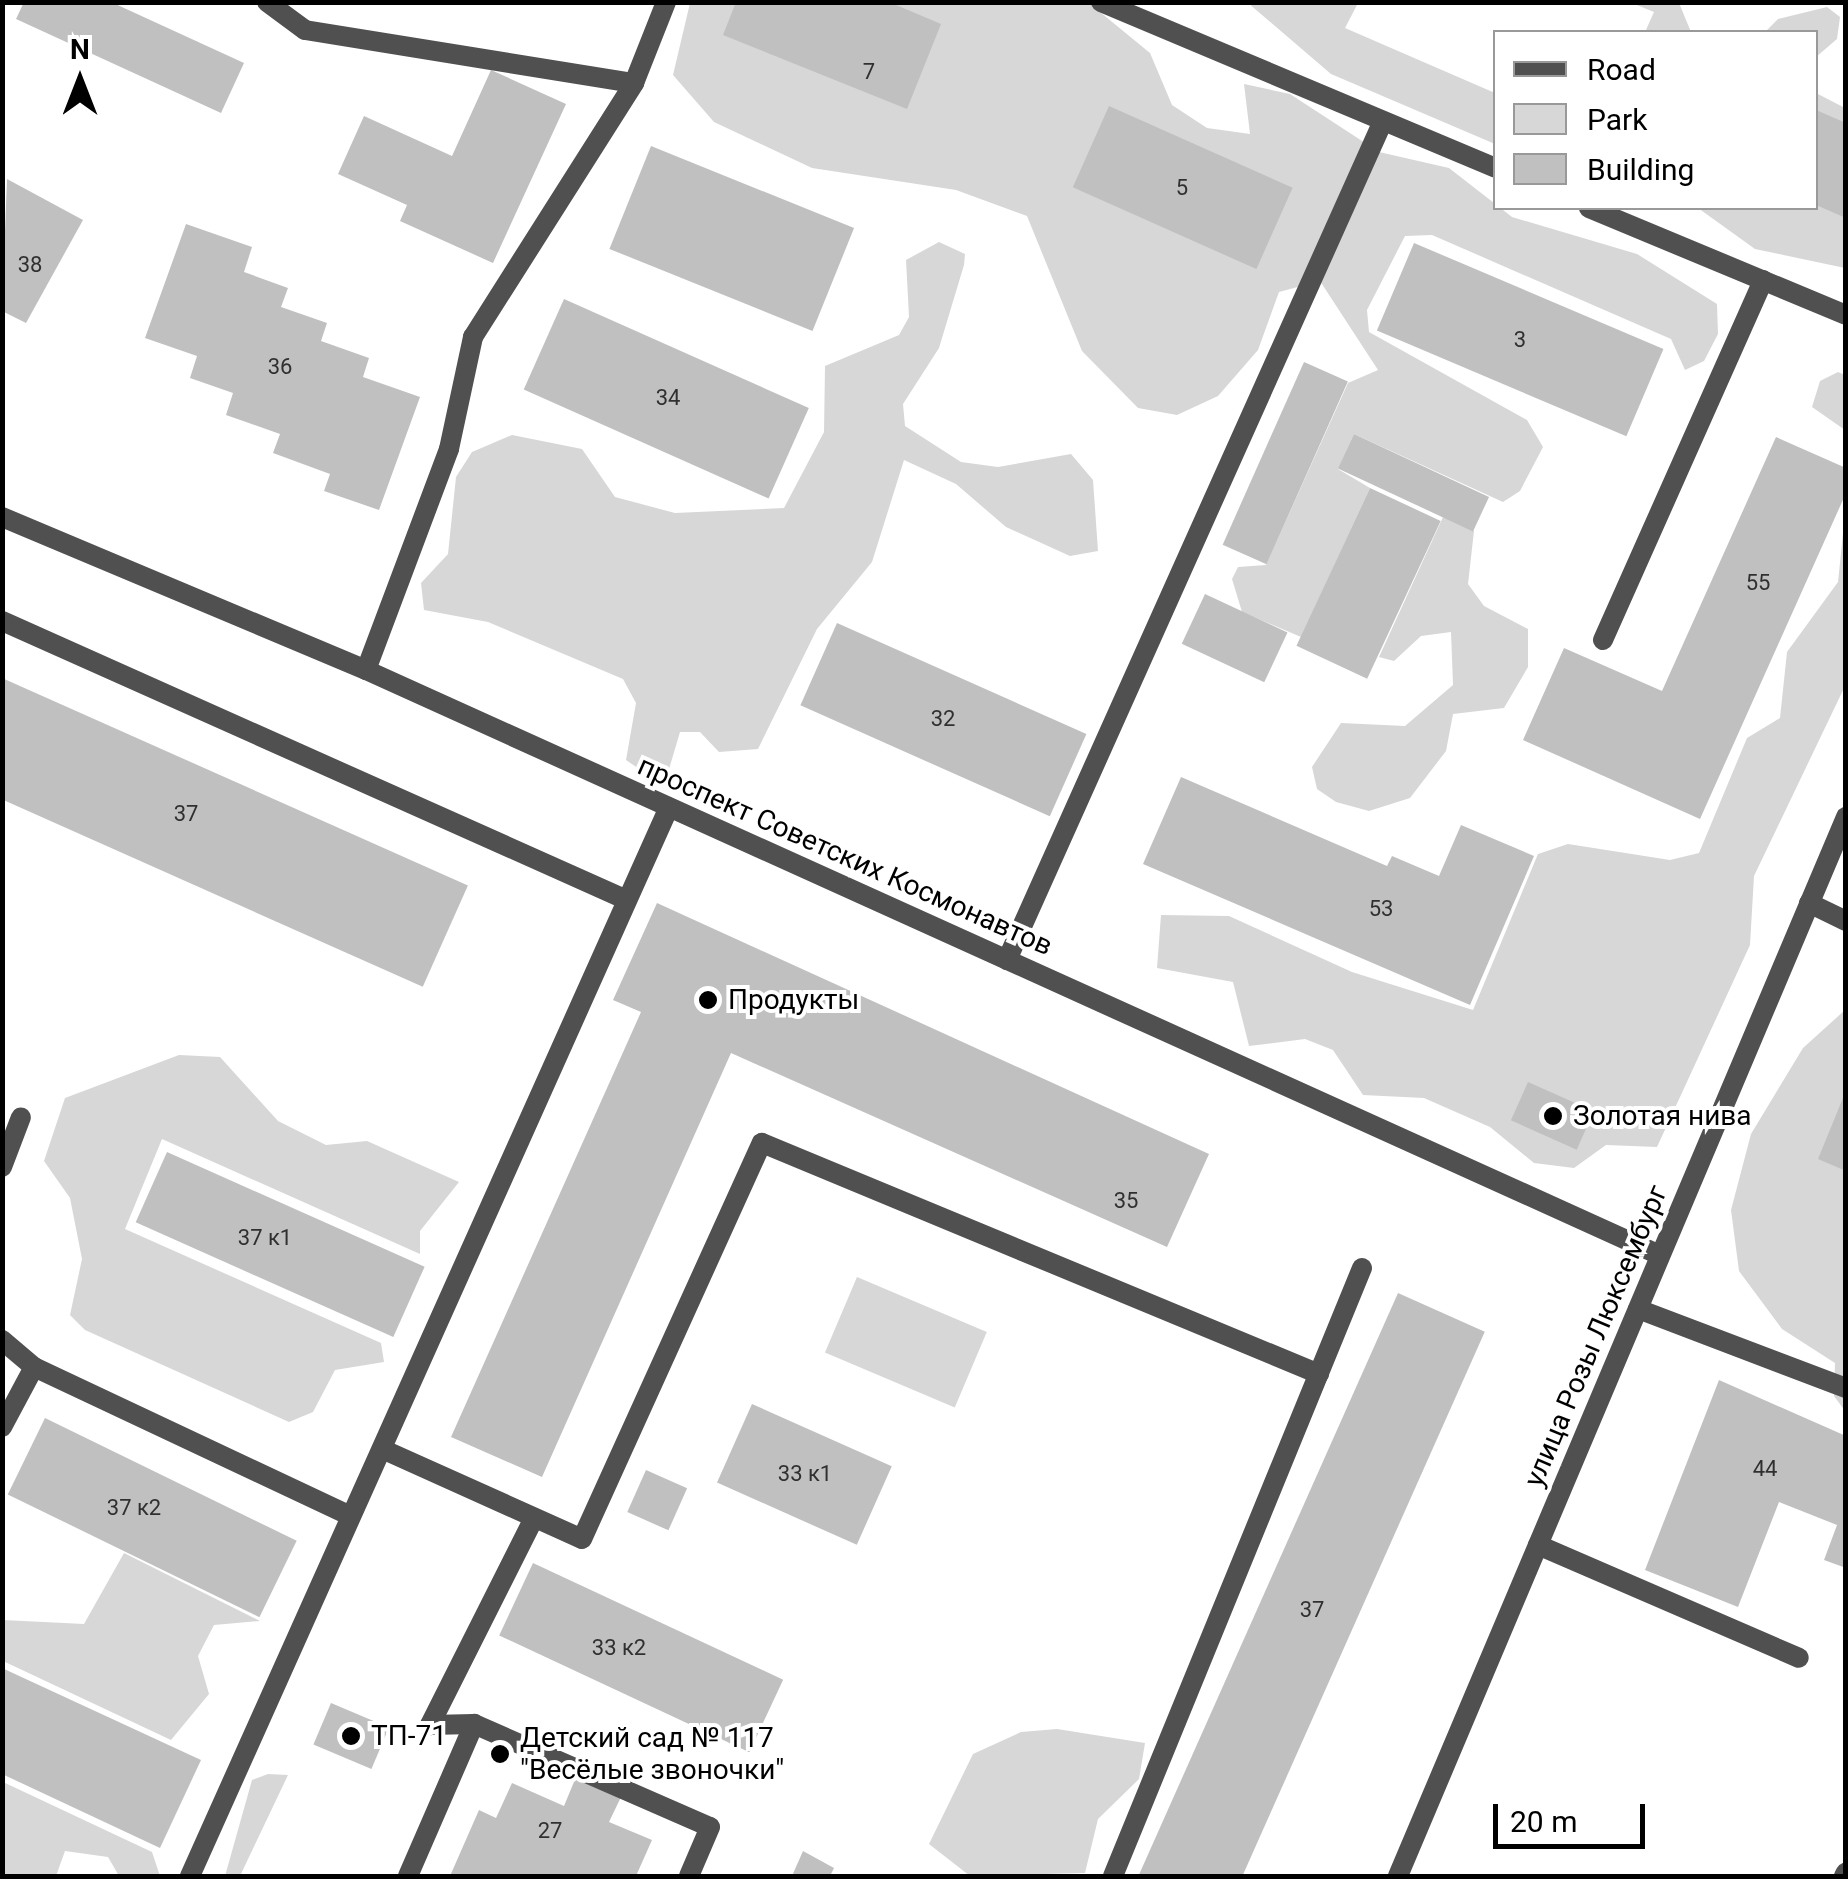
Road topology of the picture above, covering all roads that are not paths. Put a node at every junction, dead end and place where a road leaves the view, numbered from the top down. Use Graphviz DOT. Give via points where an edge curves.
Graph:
graph roads {
  1 [pos="267,2"];
  2 [pos="666,2"];
  3 [pos="1101,2"];
  4 [pos="634,83"];
  5 [pos="1383,121"];
  6 [pos="1493,167"];
  7 [pos="1594,210"];
  8 [pos="1763,280"];
  9 [pos="1846,315"];
  10 [pos="2,517"];
  11 [pos="2,621"];
  12 [pos="1603,640"];
  13 [pos="366,670"];
  14 [pos="669,807"];
  15 [pos="1846,817"];
  16 [pos="628,900"];
  17 [pos="1809,904"];
  18 [pos="1846,920"];
  19 [pos="1007,960"];
  20 [pos="20,1117"];
  21 [pos="2,1167"];
  22 [pos="1660,1256"];
  23 [pos="1362,1268"];
  24 [pos="1638,1308"];
  25 [pos="2,1340"];
  26 [pos="34,1367"];
  27 [pos="1319,1374"];
  28 [pos="1846,1388"];
  29 [pos="2,1428"];
  30 [pos="382,1449"];
  31 [pos="351,1516"];
  32 [pos="534,1518"];
  33 [pos="1538,1545"];
  34 [pos="1799,1658"];
  35 [pos="474,1724"];
  36 [pos="190,1876"];
  37 [pos="408,1876"];
  38 [pos="688,1876"];
  39 [pos="1113,1876"];
  40 [pos="1398,1876"];
  1 -- 4 [label="street" via="305,30"];
  2 -- 4 [label="street"];
  3 -- 5 [label="street"];
  4 -- 13 [label="street" via="473,337 449,449"];
  5 -- 6 [label="street"];
  5 -- 19 [label="street"];
  7 -- 8 [label="street"];
  8 -- 9 [label="street"];
  8 -- 12 [label="street"];
  10 -- 13 [label="street, проспект Советских Космонавтов"];
  11 -- 16 [label="street"];
  13 -- 14 [label="street, проспект Советских Космонавтов"];
  14 -- 16 [label="street"];
  14 -- 19 [label="street, проспект Советских Космонавтов"];
  15 -- 17 [label="street, улица Розы Люксембург"];
  16 -- 30 [label="street"];
  17 -- 18 [label="street"];
  17 -- 22 [label="street, улица Розы Люксембург"];
  19 -- 22 [label="street, проспект Советских Космонавтов"];
  20 -- 21 [label="street"];
  22 -- 24 [label="street, улица Розы Люксембург"];
  23 -- 27 [label="street"];
  24 -- 28 [label="street"];
  24 -- 33 [label="street, улица Розы Люксембург"];
  25 -- 26 [label="street"];
  26 -- 29 [label="street"];
  26 -- 31 [label="street"];
  27 -- 32 [label="street" via="762,1143 582,1539"];
  27 -- 39 [label="street"];
  30 -- 31 [label="street"];
  30 -- 32 [label="street"];
  31 -- 36 [label="street"];
  32 -- 35 [label="street" via="430,1725"];
  33 -- 34 [label="street"];
  33 -- 40 [label="street, улица Розы Люксембург"];
  35 -- 37 [label="street"];
  35 -- 38 [label="street" via="710,1827"];
}
